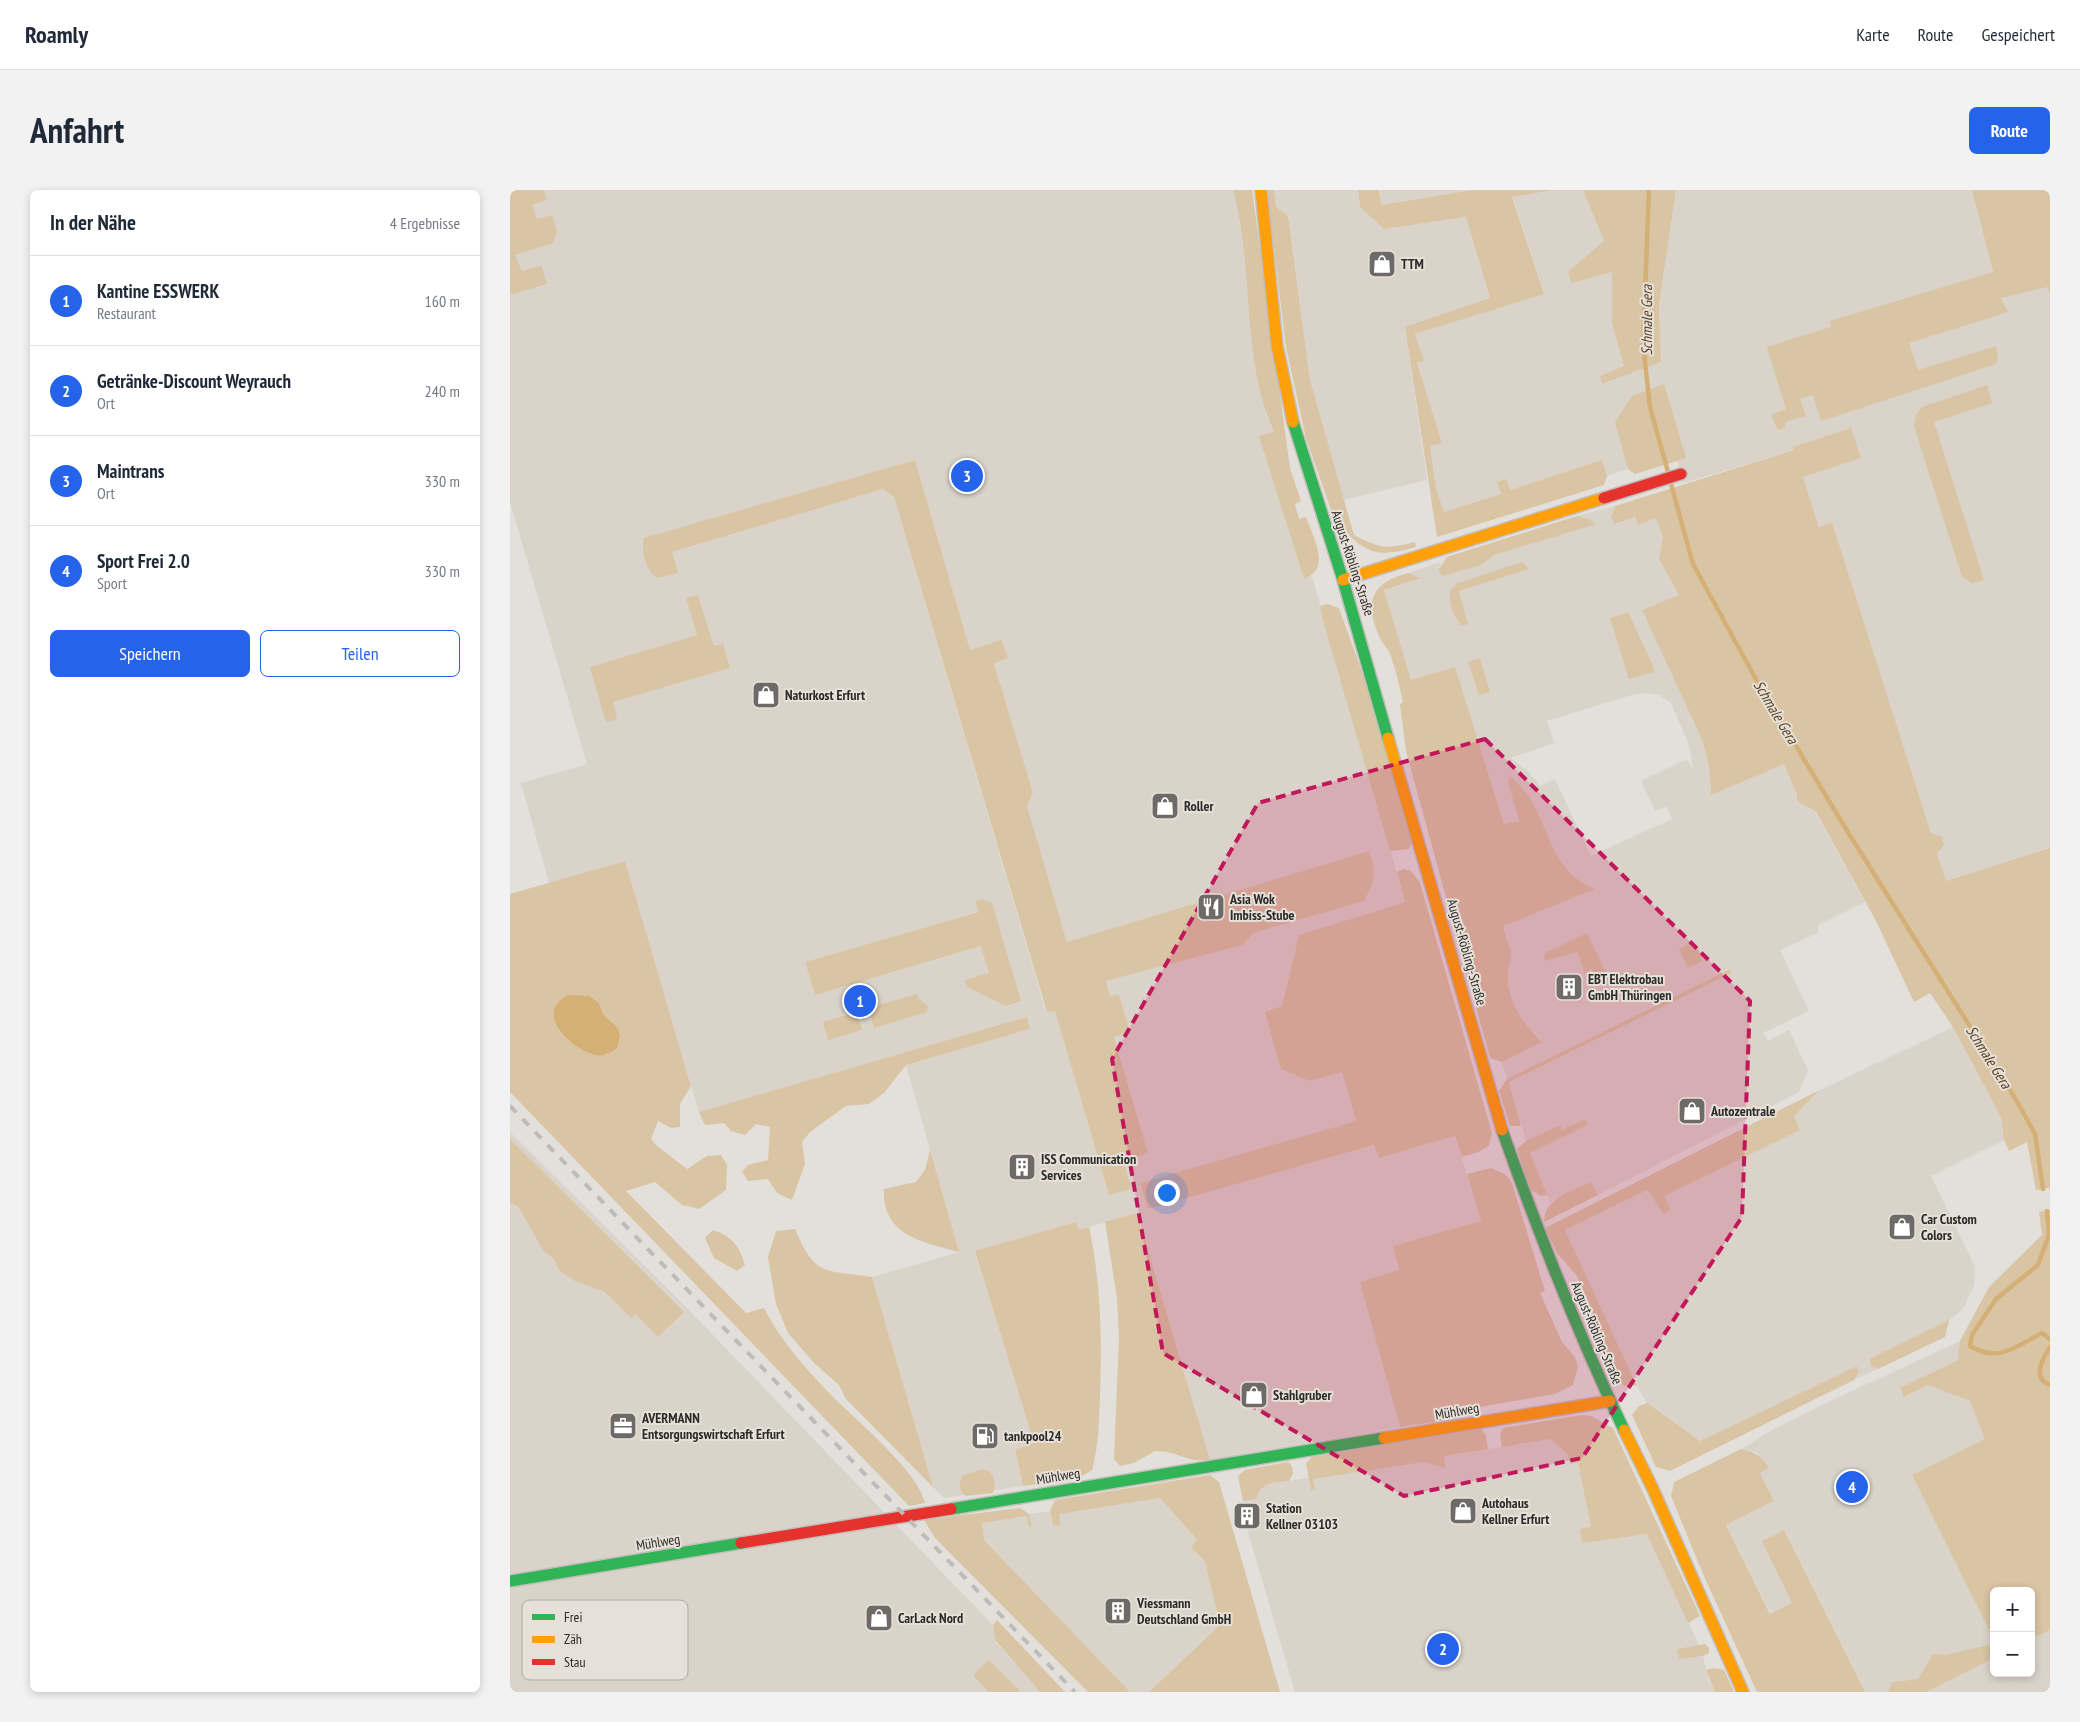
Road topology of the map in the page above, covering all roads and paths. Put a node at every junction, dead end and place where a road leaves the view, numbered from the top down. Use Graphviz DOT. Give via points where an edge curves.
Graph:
graph roads {
  1 [pos="1261,190"];
  2 [pos="1681,474"];
  3 [pos="1343,580"];
  4 [pos="1610,1401"];
  5 [pos="510,1581"];
  6 [pos="1743,1692"];
  1 -- 3 [label="street, August-Röbling-Straße" via="1277,346 1286,394 1297,440"];
  2 -- 3 [label="street"];
  3 -- 4 [label="street, August-Röbling-Straße" via="1497,1116 1537,1230"];
  4 -- 5 [label="street, Mühlweg"];
  4 -- 6 [label="street, August-Röbling-Straße"];
}
